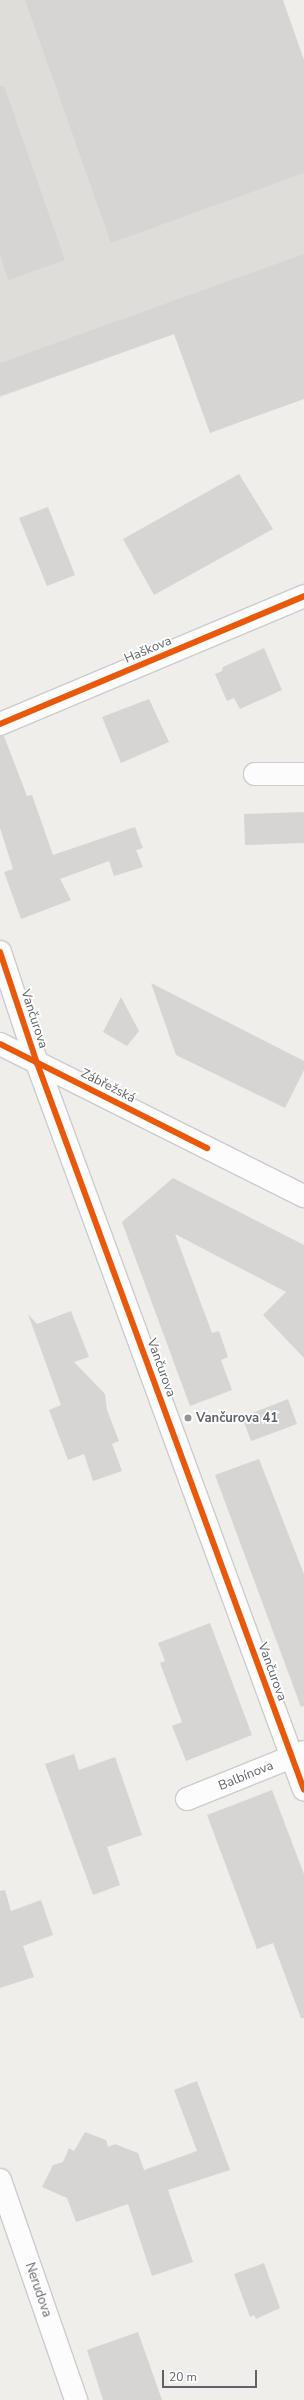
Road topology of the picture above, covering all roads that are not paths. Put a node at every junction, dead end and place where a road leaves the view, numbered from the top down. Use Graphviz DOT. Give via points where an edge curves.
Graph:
graph roads {
  1 [pos="304,596"];
  2 [pos="0,724"];
  3 [pos="256,774"];
  4 [pos="304,774"];
  5 [pos="0,952"];
  6 [pos="0,1044"];
  7 [pos="37,1063"];
  8 [pos="304,1196"];
  9 [pos="298,1755"];
  10 [pos="304,1790"];
  11 [pos="187,1799"];
  12 [pos="0,2180"];
  13 [pos="76,2400"];
  1 -- 2 [label="street, Haškova"];
  3 -- 4 [label="street"];
  5 -- 7 [label="street, Vančurova"];
  6 -- 7 [label="street, Zábřežská"];
  7 -- 8 [label="street, Zábřežská"];
  7 -- 9 [label="street, Vančurova"];
  9 -- 10 [label="street, Vančurova"];
  9 -- 11 [label="street, Balbínova"];
  12 -- 13 [label="street, Nerudova"];
}
